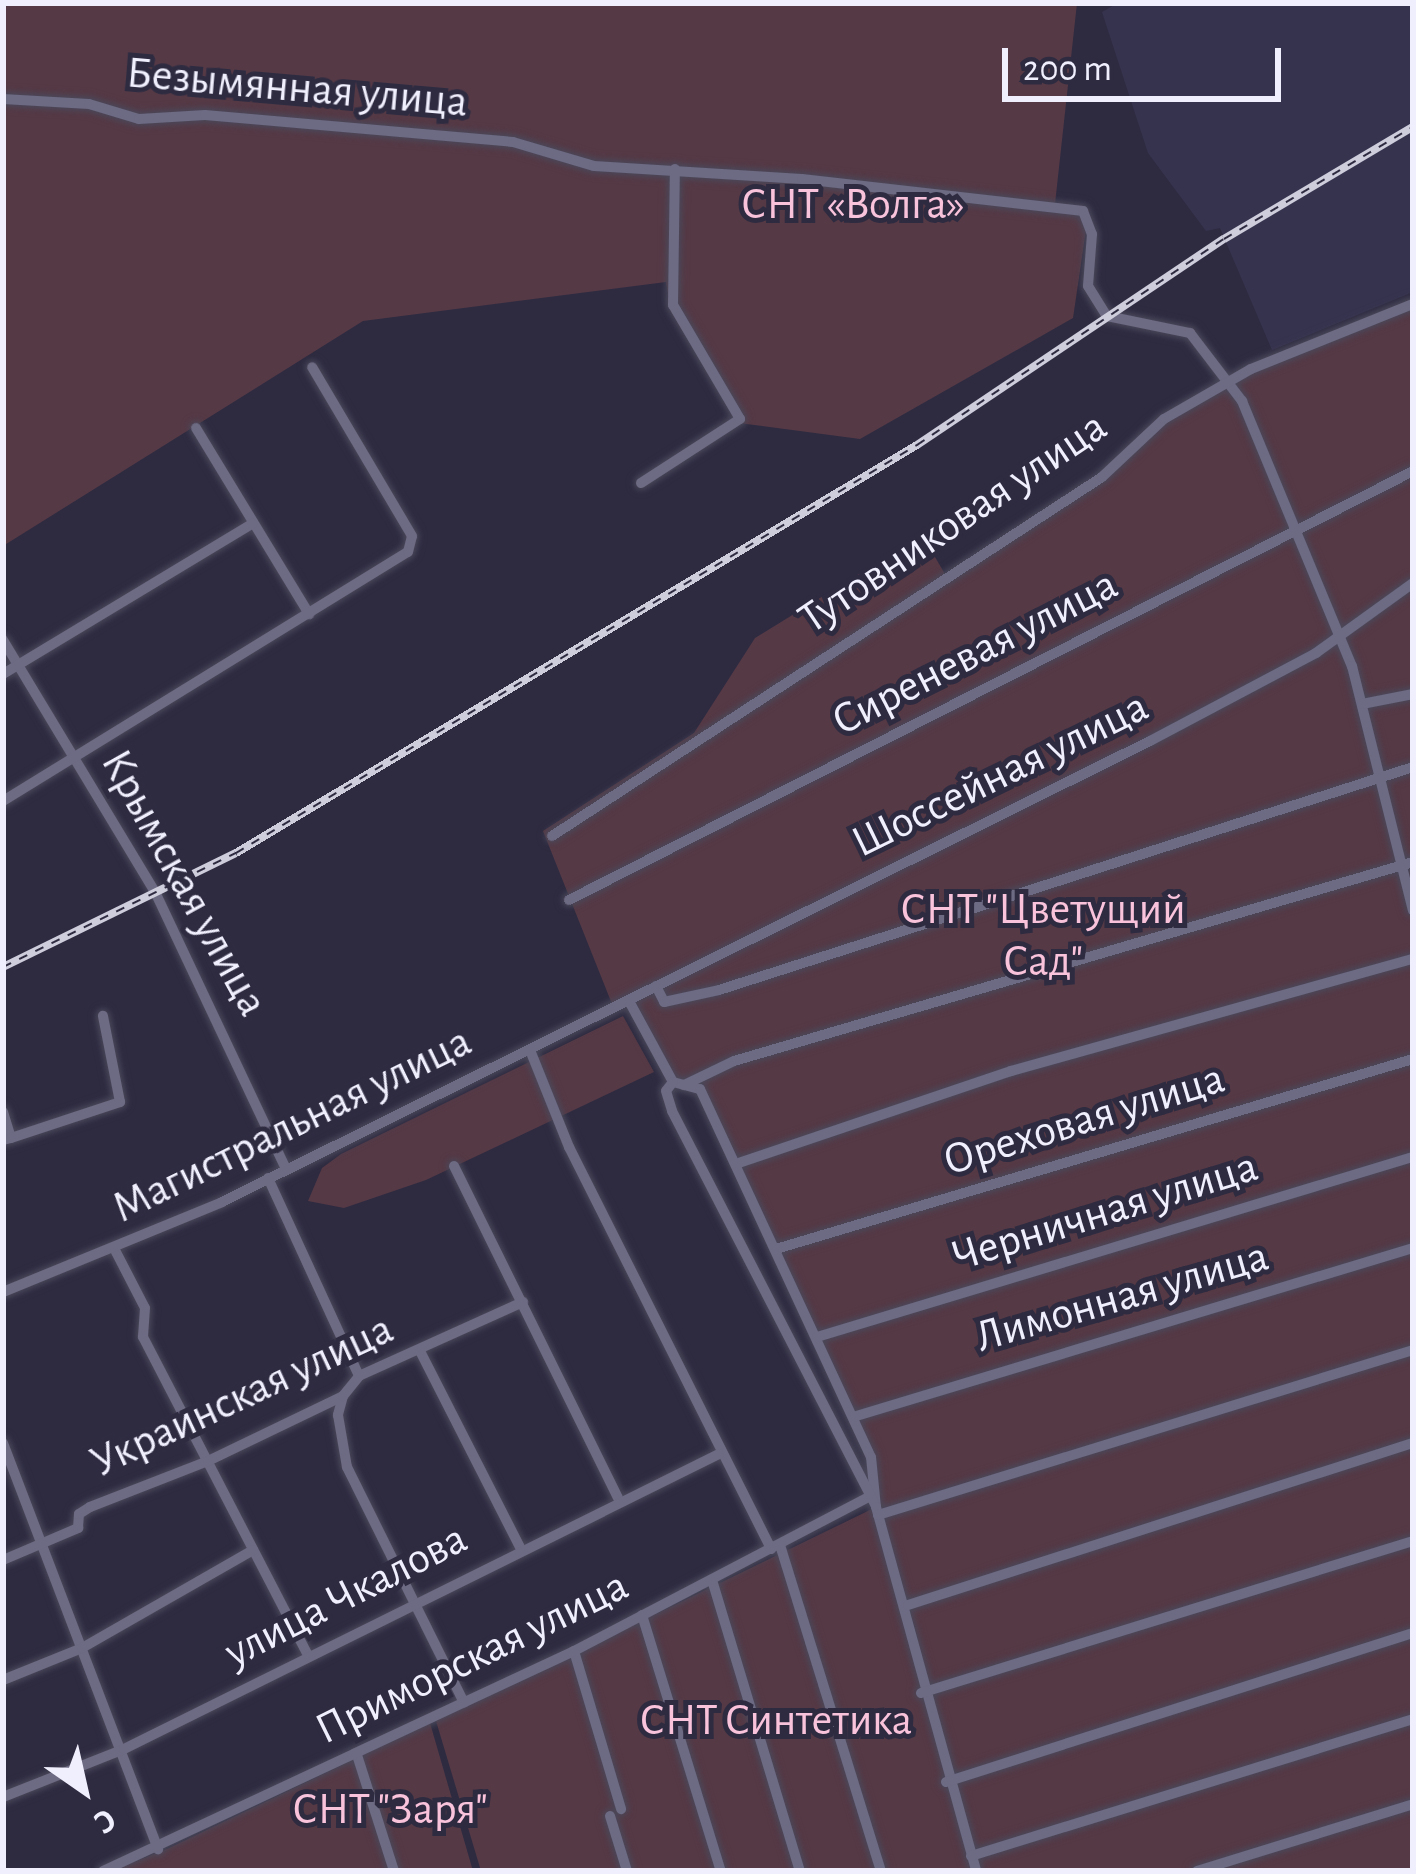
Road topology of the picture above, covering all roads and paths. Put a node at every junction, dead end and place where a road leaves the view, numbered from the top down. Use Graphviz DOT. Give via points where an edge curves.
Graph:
graph roads {
  1 [pos="3,99"];
  2 [pos="675,169"];
  3 [pos="1413,304"];
  4 [pos="312,367"];
  5 [pos="1230,380"];
  6 [pos="196,428"];
  7 [pos="1413,471"];
  8 [pos="641,483"];
  9 [pos="252,524"];
  10 [pos="1293,532"];
  11 [pos="1413,583"];
  12 [pos="309,614"];
  13 [pos="3,640"];
  14 [pos="1338,640"];
  15 [pos="19,664"];
  16 [pos="3,674"];
  17 [pos="1413,694"];
  18 [pos="1362,704"];
  19 [pos="76,758"];
  20 [pos="1413,766"];
  21 [pos="1376,777"];
  22 [pos="3,801"];
  23 [pos="552,836"];
  24 [pos="1407,864"];
  25 [pos="569,900"];
  26 [pos="1413,910"];
  27 [pos="1413,959"];
  28 [pos="656,986"];
  29 [pos="629,1000"];
  30 [pos="607,1012"];
  31 [pos="103,1016"];
  32 [pos="530,1050"];
  33 [pos="1413,1058"];
  34 [pos="679,1083"];
  35 [pos="3,1112"];
  36 [pos="7,1139"];
  37 [pos="1413,1157"];
  38 [pos="736,1164"];
  39 [pos="454,1166"];
  40 [pos="286,1169"];
  41 [pos="268,1178"];
  42 [pos="1413,1248"];
  43 [pos="776,1249"];
  44 [pos="115,1250"];
  45 [pos="3,1292"];
  46 [pos="524,1302"];
  47 [pos="818,1337"];
  48 [pos="1413,1350"];
  49 [pos="420,1351"];
  50 [pos="359,1376"];
  51 [pos="344,1396"];
  52 [pos="853,1417"];
  53 [pos="3,1443"];
  54 [pos="1413,1443"];
  55 [pos="719,1454"];
  56 [pos="208,1461"];
  57 [pos="618,1498"];
  58 [pos="875,1511"];
  59 [pos="1413,1541"];
  60 [pos="44,1544"];
  61 [pos="520,1547"];
  62 [pos="776,1547"];
  63 [pos="253,1550"];
  64 [pos="3,1560"];
  65 [pos="712,1580"];
  66 [pos="411,1603"];
  67 [pos="908,1605"];
  68 [pos="642,1616"];
  69 [pos="1413,1633"];
  70 [pos="82,1648"];
  71 [pos="574,1651"];
  72 [pos="308,1655"];
  73 [pos="3,1680"];
  74 [pos="921,1693"];
  75 [pos="464,1703"];
  76 [pos="1413,1719"];
  77 [pos="124,1749"];
  78 [pos="357,1755"];
  79 [pos="946,1782"];
  80 [pos="3,1797"];
  81 [pos="1413,1804"];
  82 [pos="158,1849"];
  83 [pos="971,1856"];
  84 [pos="103,1871"];
  85 [pos="394,1871"];
  86 [pos="627,1871"];
  87 [pos="721,1871"];
  88 [pos="800,1871"];
  89 [pos="881,1871"];
  90 [pos="976,1871"];
  91 [pos="1197,1871"];
  1 -- 2 [label="street, Безымянная улица" via="89,104 139,119 205,116 513,142 583,164"];
  2 -- 5 [label="street, Безымянная улица" via="1083,211 1092,234 1088,286 1107,316 1190,333"];
  2 -- 8 [label="street" via="673,305 740,419"];
  3 -- 5 [label="street, Тутовниковая улица"];
  4 -- 12 [label="street" via="412,536 408,553"];
  5 -- 10 [label="street"];
  5 -- 23 [label="street, Тутовниковая улица" via="1164,418 1102,477"];
  6 -- 9 [label="street"];
  7 -- 10 [label="street, Сиреневая улица"];
  9 -- 12 [label="street"];
  9 -- 15 [label="street"];
  10 -- 14 [label="street"];
  10 -- 25 [label="street, Сиреневая улица"];
  11 -- 14 [label="street, Шоссейная улица"];
  12 -- 19 [label="street"];
  13 -- 15 [label="street, Крымская улица"];
  14 -- 18 [label="street"];
  14 -- 28 [label="street, Шоссейная улица"];
  15 -- 16 [label="street"];
  15 -- 19 [label="street, Крымская улица"];
  17 -- 18 [label="street"];
  18 -- 21 [label="street"];
  19 -- 22 [label="street"];
  19 -- 40 [label="street, Крымская улица" via="194,966"];
  20 -- 21 [label="street"];
  21 -- 24 [label="street"];
  21 -- 28 [label="street" via="719,989 664,1002"];
  24 -- 26 [label="street"];
  24 -- 34 [label="street"];
  27 -- 38 [label="street" via="1011,1071"];
  28 -- 29 [label="street, Шоссейная улица"];
  29 -- 30 [label="street, Шоссейная улица"];
  29 -- 34 [label="street"];
  30 -- 32 [label="street, Магистральная улица"];
  31 -- 36 [label="street" via="120,1102"];
  32 -- 40 [label="street, Магистральная улица"];
  32 -- 55 [label="street"];
  33 -- 43 [label="street, Ореховая улица"];
  34 -- 38 [label="street" via="700,1089"];
  34 -- 58 [label="street" via="666,1090 672,1111"];
  35 -- 36 [label="street"];
  37 -- 47 [label="street, Черничная улица"];
  38 -- 43 [label="street"];
  39 -- 46 [label="street"];
  40 -- 41 [label="street, Магистральная улица"];
  41 -- 44 [label="street, Магистральная улица"];
  41 -- 50 [label="street"];
  42 -- 52 [label="street, Лимонная улица"];
  43 -- 47 [label="street"];
  44 -- 45 [label="street, Магистральная улица"];
  44 -- 56 [label="street" via="145,1308 143,1337"];
  46 -- 49 [label="street, Украинская улица"];
  46 -- 57 [label="street"];
  47 -- 52 [label="street"];
  48 -- 58 [label="street, Приморская улица"];
  49 -- 50 [label="street, Украинская улица"];
  49 -- 61 [label="street"];
  50 -- 51 [label="street, Украинская улица"];
  51 -- 56 [label="street, Украинская улица"];
  51 -- 66 [label="street" via="338,1415 347,1467"];
  52 -- 58 [label="street" via="877,1477"];
  53 -- 60 [label="street"];
  54 -- 67 [label="street"];
  55 -- 57 [label="street, улица Чкалова"];
  55 -- 62 [label="street"];
  56 -- 60 [label="street, Украинская улица" via="90,1507 79,1514 78,1528"];
  56 -- 63 [label="street"];
  57 -- 61 [label="street, улица Чкалова"];
  58 -- 62 [label="street, Приморская улица"];
  58 -- 67 [label="street"];
  59 -- 74 [label="street"];
  60 -- 64 [label="street, Украинская улица"];
  60 -- 70 [label="street"];
  61 -- 66 [label="street, улица Чкалова"];
  62 -- 65 [label="street, Приморская улица"];
  62 -- 89 [label="street"];
  63 -- 70 [label="street"];
  63 -- 72 [label="street"];
  65 -- 68 [label="street, Приморская улица"];
  65 -- 88 [label="street"];
  66 -- 72 [label="street, улица Чкалова"];
  66 -- 75 [label="street"];
  67 -- 74 [label="street"];
  68 -- 71 [label="street, Приморская улица"];
  68 -- 87 [label="street"];
  69 -- 79 [label="street"];
  70 -- 73 [label="street"];
  70 -- 77 [label="street"];
  71 -- 75 [label="street, Приморская улица"];
  71 -- 86 [label="street"];
  72 -- 77 [label="street, улица Чкалова"];
  74 -- 79 [label="street"];
  75 -- 78 [label="street, Приморская улица"];
  76 -- 83 [label="street"];
  77 -- 80 [label="street, улица Чкалова"];
  77 -- 82 [label="street"];
  78 -- 82 [label="street, Приморская улица"];
  78 -- 85 [label="street"];
  79 -- 83 [label="street"];
  81 -- 91 [label="street"];
  82 -- 84 [label="street, Приморская улица"];
  83 -- 90 [label="street"];
}
